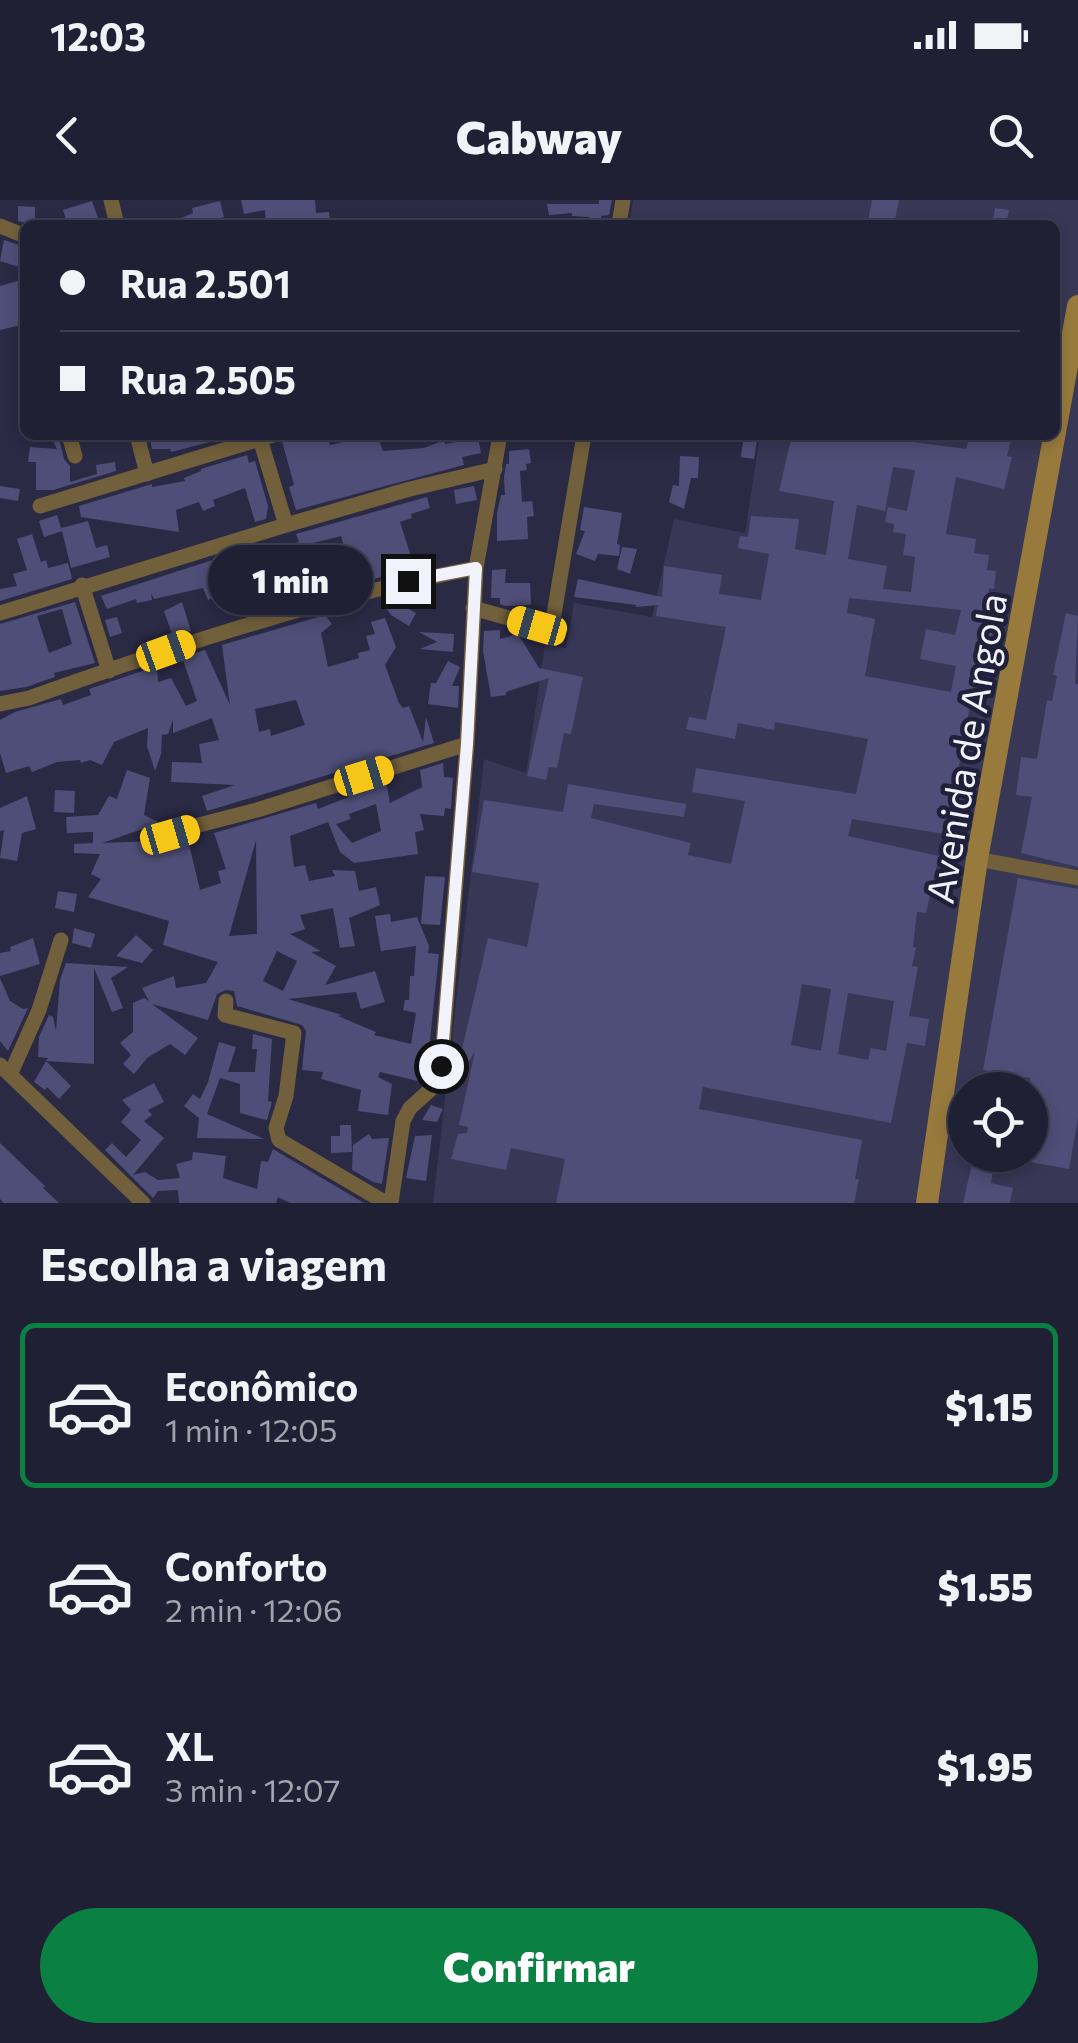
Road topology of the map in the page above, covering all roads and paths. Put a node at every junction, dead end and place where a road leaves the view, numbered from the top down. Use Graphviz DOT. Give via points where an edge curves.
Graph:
graph roads {
  1 [pos="1078,306"];
  2 [pos="1060,405"];
  3 [pos="70,440"];
  4 [pos="138,440"];
  5 [pos="257,440"];
  6 [pos="268,440"];
  7 [pos="499,440"];
  8 [pos="583,440"];
  9 [pos="1054,440"];
  10 [pos="75,456"];
  11 [pos="494,469"];
  12 [pos="147,474"];
  13 [pos="40,506"];
  14 [pos="286,524"];
  15 [pos="476,568"];
  16 [pos="82,585"];
  17 [pos="473,608"];
  18 [pos="0,613"];
  19 [pos="110,670"];
  20 [pos="0,704"];
  21 [pos="467,744"];
  22 [pos="164,834"];
  23 [pos="977,859"];
  24 [pos="1078,878"];
  25 [pos="61,940"];
  26 [pos="226,1002"];
  27 [pos="5,1070"];
  28 [pos="143,1203"];
  29 [pos="388,1203"];
  30 [pos="928,1203"];
  1 -- 2 [label="main road, Avenida de Angola"];
  3 -- 10 [label="street"];
  4 -- 12 [label="street"];
  5 -- 12 [label="street"];
  6 -- 14 [label="street"];
  7 -- 11 [label="street"];
  8 -- 17 [label="street" via="553,620 537,626"];
  9 -- 23 [label="main road, Avenida de Angola"];
  11 -- 14 [label="street"];
  11 -- 15 [label="street"];
  12 -- 13 [label="street"];
  14 -- 16 [label="street"];
  15 -- 17 [label="street"];
  15 -- 19 [label="street" via="238,627"];
  16 -- 18 [label="street"];
  16 -- 19 [label="street"];
  17 -- 21 [label="street"];
  19 -- 20 [label="street"];
  21 -- 22 [label="street"];
  21 -- 29 [label="street" via="440,1081 403,1121"];
  23 -- 24 [label="street"];
  23 -- 30 [label="main road, Avenida de Angola"];
  25 -- 27 [label="street" via="39,1010"];
  26 -- 29 [label="street" via="224,1015 294,1033 278,1140"];
  27 -- 28 [label="street"];
}
